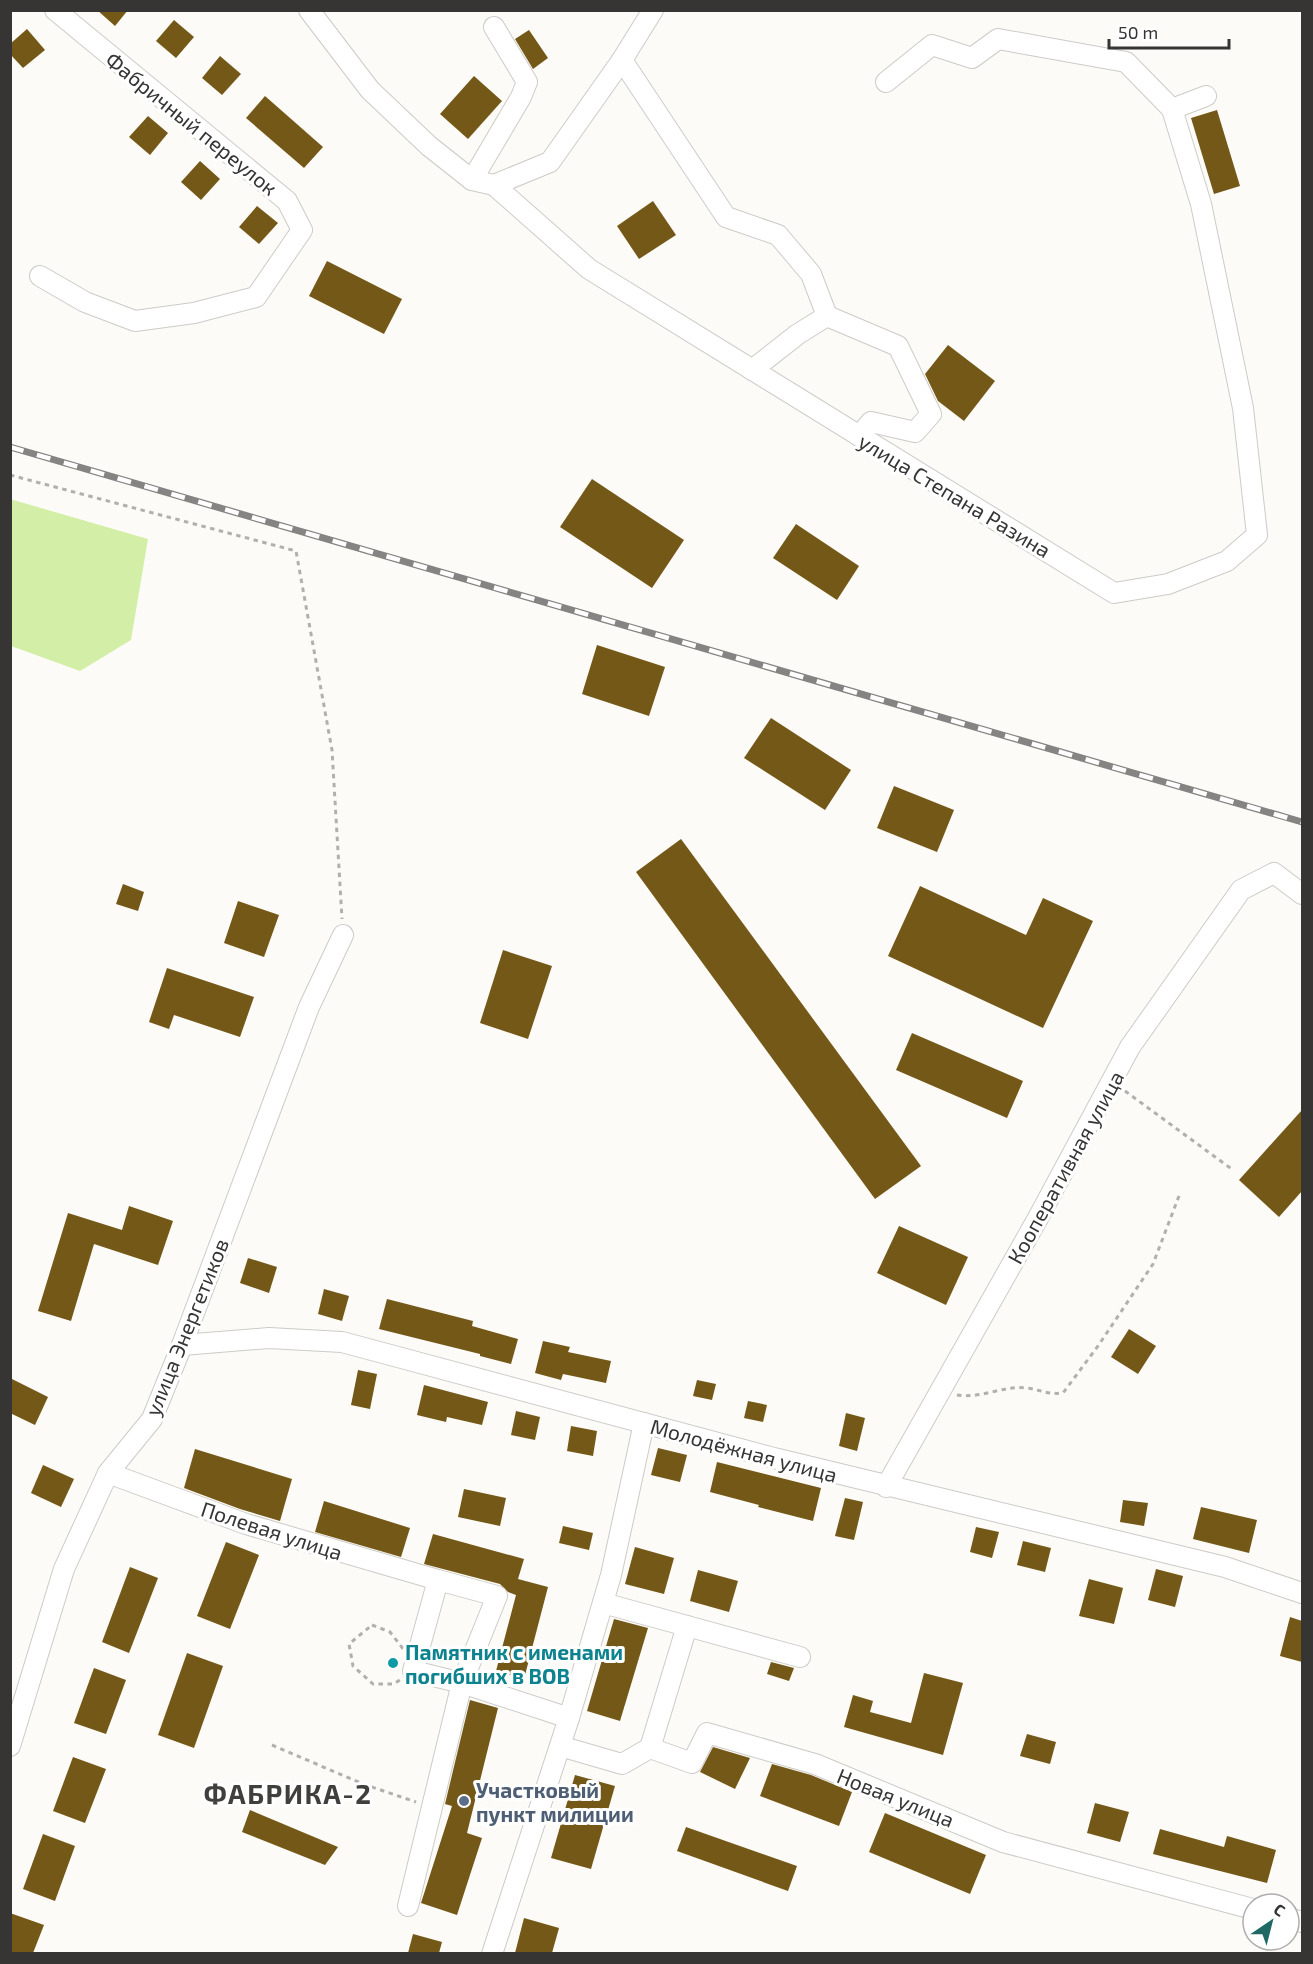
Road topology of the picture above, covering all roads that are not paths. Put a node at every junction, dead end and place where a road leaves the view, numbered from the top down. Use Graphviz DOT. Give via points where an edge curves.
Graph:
graph roads {
  1 [pos="55,10"];
  2 [pos="309,10"];
  3 [pos="653,10"];
  4 [pos="494,27"];
  5 [pos="622,60"];
  6 [pos="886,82"];
  7 [pos="1206,96"];
  8 [pos="1172,109"];
  9 [pos="472,180"];
  10 [pos="494,185"];
  11 [pos="40,276"];
  12 [pos="827,316"];
  13 [pos="752,370"];
  14 [pos="859,436"];
  15 [pos="1302,894"];
  16 [pos="343,935"];
  17 [pos="182,1345"];
  18 [pos="644,1423"];
  19 [pos="108,1473"];
  20 [pos="886,1486"];
  21 [pos="438,1580"];
  22 [pos="1302,1593"];
  23 [pos="603,1603"];
  24 [pos="687,1626"];
  25 [pos="800,1657"];
  26 [pos="462,1683"];
  27 [pos="569,1718"];
  28 [pos="10,1746"];
  29 [pos="560,1746"];
  30 [pos="650,1749"];
  31 [pos="408,1906"];
  32 [pos="1241,1906"];
  33 [pos="492,1953"];
  1 -- 11 [label="street, Фабричный переулок" via="286,201 302,230 256,297 194,313 135,321 85,302"];
  2 -- 9 [label="street, улица Степана Разина" via="370,90"];
  3 -- 5 [label="street"];
  4 -- 9 [label="street" via="527,82"];
  5 -- 10 [label="street" via="549,162"];
  5 -- 12 [label="street" via="726,217 778,235 811,274"];
  6 -- 8 [label="street" via="932,45 972,58 998,39 1126,62"];
  7 -- 8 [label="street"];
  8 -- 14 [label="street, улица Степана Разина" via="1201,204 1243,408 1257,535 1227,561 1168,584 1114,593"];
  9 -- 10 [label="street, улица Степана Разина"];
  10 -- 13 [label="street, улица Степана Разина" via="589,269"];
  12 -- 13 [label="street"];
  12 -- 14 [label="street" via="898,346 930,414 915,432 871,422"];
  13 -- 14 [label="street, улица Степана Разина"];
  15 -- 20 [label="street, Кооперативная улица" via="1274,873 1241,890 1130,1047"];
  16 -- 17 [label="street, улица Энергетиков" via="309,1007"];
  17 -- 18 [label="street, Молодёжная улица" via="269,1338 342,1342"];
  17 -- 19 [label="street, улица Энергетиков" via="152,1419"];
  18 -- 20 [label="street, Молодёжная улица"];
  18 -- 23 [label="street"];
  19 -- 21 [label="street, Полевая улица" via="246,1524"];
  19 -- 28 [label="street, улица Энергетиков" via="64,1569"];
  20 -- 22 [label="street, Молодёжная улица" via="1225,1567"];
  21 -- 26 [label="street" via="413,1671"];
  21 -- 26 [label="street, Полевая улица" via="497,1596"];
  23 -- 24 [label="street"];
  23 -- 27 [label="street"];
  24 -- 25 [label="street"];
  24 -- 30 [label="street"];
  26 -- 27 [label="street"];
  26 -- 31 [label="street"];
  27 -- 29 [label="street"];
  29 -- 30 [label="street" via="622,1764"];
  29 -- 33 [label="street"];
  30 -- 32 [label="street, Новая улица" via="692,1763 708,1733 815,1764 1003,1842"];
}
